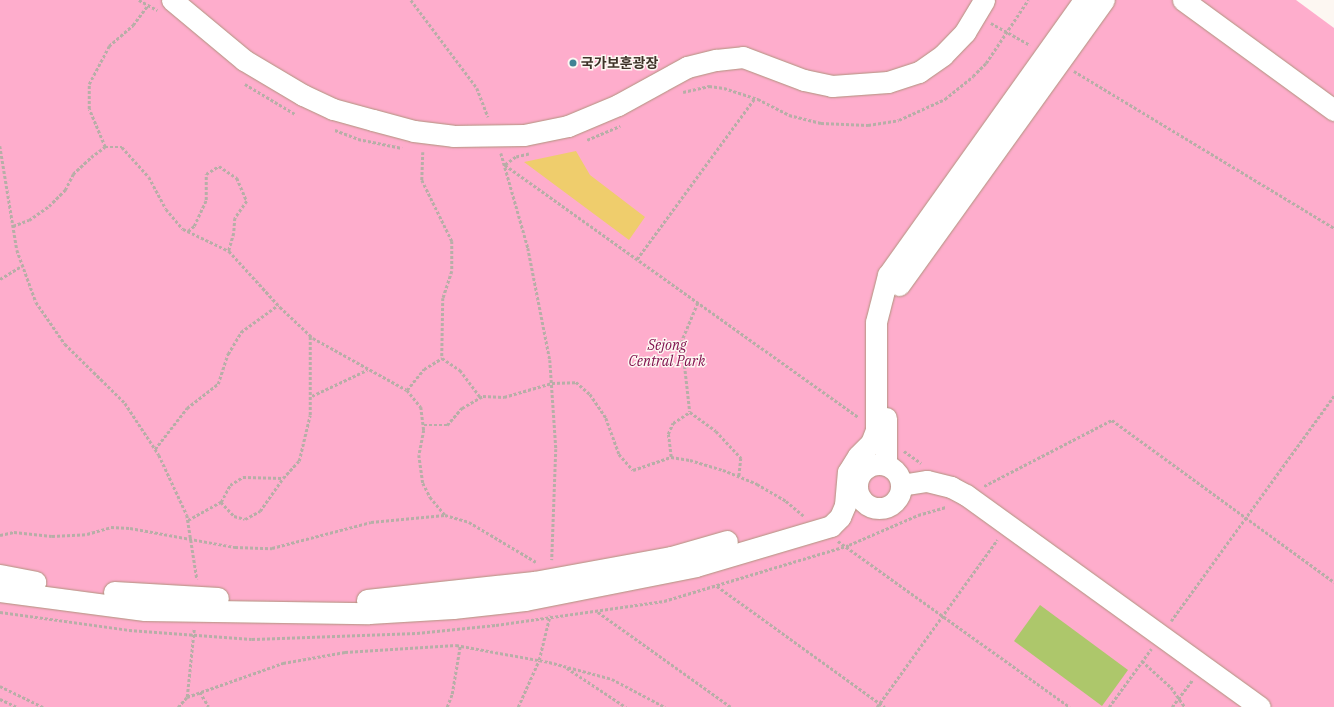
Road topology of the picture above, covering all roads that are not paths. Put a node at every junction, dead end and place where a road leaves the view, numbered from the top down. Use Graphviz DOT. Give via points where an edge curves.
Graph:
graph roads {
  1 [pos="172,0"];
  2 [pos="1084,0"];
  3 [pos="1104,0"];
  4 [pos="1183,0"];
  5 [pos="980,7"];
  6 [pos="1053,59"];
  7 [pos="1334,110"];
  8 [pos="881,433"];
  9 [pos="886,465"];
  10 [pos="901,485"];
  11 [pos="853,502"];
  12 [pos="0,575"];
  13 [pos="0,590"];
  14 [pos="196,605"];
  15 [pos="1260,707"];
  1 -- 5 [label="lane" via="244,60 303,95 333,109 414,131 452,136 524,135 568,126 618,105 686,67 716,60 743,57 804,80 832,86 888,82 919,72 943,55 965,32"];
  2 -- 6 [label="lane"];
  3 -- 6 [label="lane"];
  4 -- 7 [label="lane"];
  6 -- 8 [label="lane" via="901,281 889,309 885,338"];
  8 -- 9 [label="lane"];
  8 -- 11 [label="lane" via="858,456 848,472"];
  9 -- 10 [label="lane" via="898,475"];
  9 -- 11 [label="lane" via="871,465 860,474"];
  10 -- 11 [label="lane" via="898,497 887,507 873,508"];
  10 -- 15 [label="lane" via="927,481 951,487 958,502 1154,644"];
  11 -- 14 [label="lane" via="831,526 814,523 696,566 551,580 453,608 369,613"];
  12 -- 14 [label="lane"];
  13 -- 14 [label="lane" via="144,610"];
}
